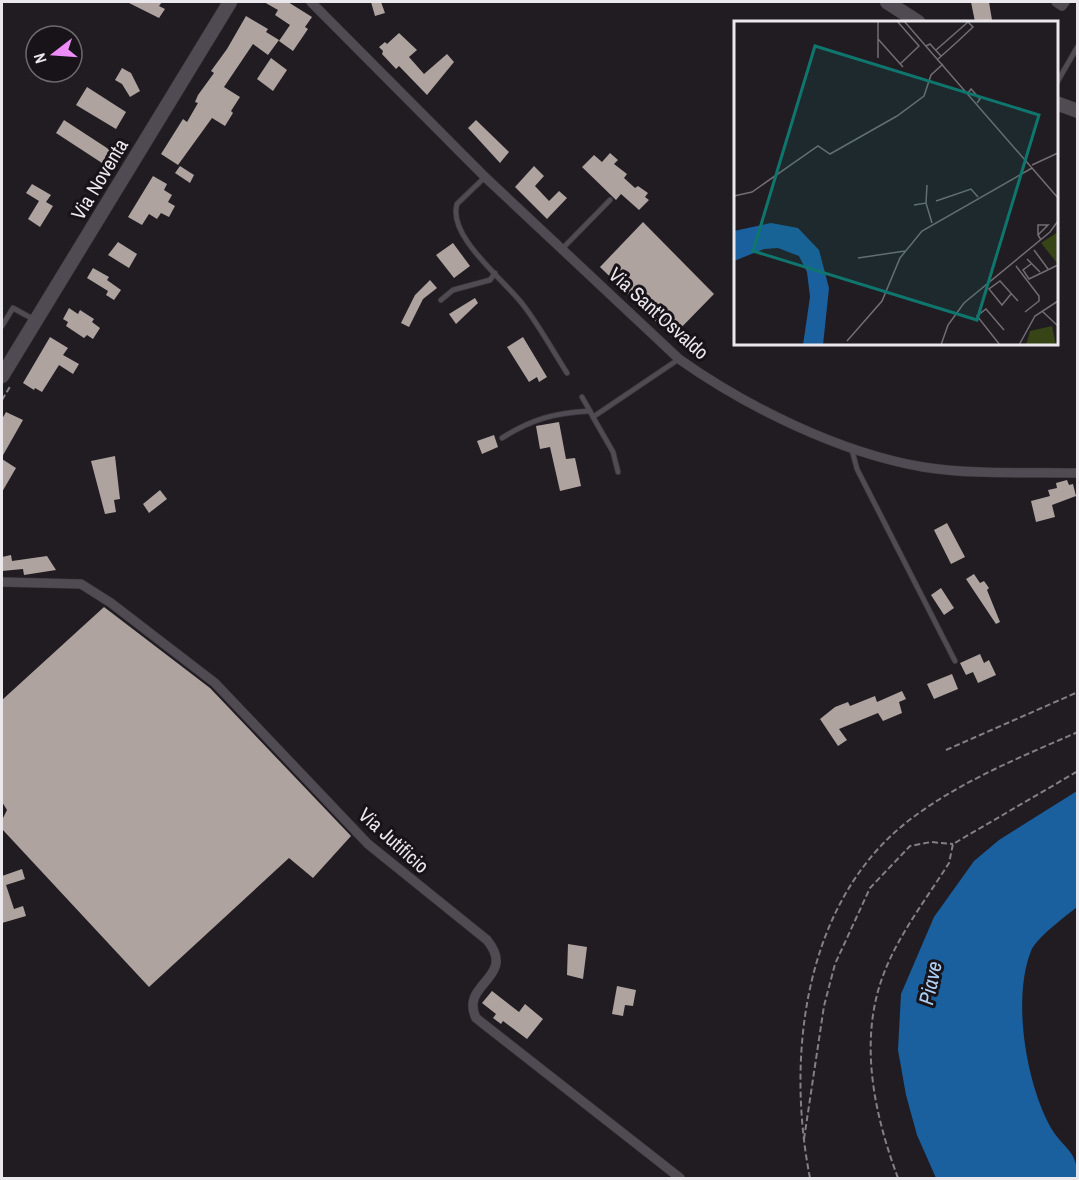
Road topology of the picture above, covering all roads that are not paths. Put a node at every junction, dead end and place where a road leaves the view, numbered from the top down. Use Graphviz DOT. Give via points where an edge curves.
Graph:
graph roads {
  1 [pos="230,2"];
  2 [pos="311,2"];
  3 [pos="887,2"];
  4 [pos="1056,2"];
  5 [pos="1065,2"];
  6 [pos="916,21"];
  7 [pos="1077,46"];
  8 [pos="1058,80"];
  9 [pos="1058,104"];
  10 [pos="1077,111"];
  11 [pos="485,177"];
  12 [pos="610,200"];
  13 [pos="562,249"];
  14 [pos="495,273"];
  15 [pos="441,300"];
  16 [pos="36,320"];
  17 [pos="2,326"];
  18 [pos="679,359"];
  19 [pos="567,373"];
  20 [pos="2,376"];
  21 [pos="582,397"];
  22 [pos="590,411"];
  23 [pos="593,417"];
  24 [pos="502,438"];
  25 [pos="852,447"];
  26 [pos="618,472"];
  27 [pos="1077,474"];
  28 [pos="2,582"];
  29 [pos="955,661"];
  30 [pos="680,1179"];
  1 -- 16 [label="main road, Via Noventa"];
  2 -- 11 [label="street, Via Sant'Osvaldo"];
  3 -- 6 [label="main road"];
  4 -- 5 [label="street" via="1062,6"];
  7 -- 8 [label="lane"];
  9 -- 10 [label="main road"];
  11 -- 13 [label="street, Via Sant'Osvaldo"];
  11 -- 14 [label="lane" via="457,204 456,220 470,245"];
  12 -- 13 [label="lane"];
  13 -- 18 [label="street, Via Sant'Osvaldo"];
  14 -- 15 [label="lane" via="490,280 453,290"];
  14 -- 19 [label="lane" via="523,303"];
  16 -- 17 [label="lane" via="13,308"];
  16 -- 20 [label="main road, Via Noventa"];
  18 -- 23 [label="lane"];
  18 -- 25 [label="street, Via Sant'Osvaldo" via="758,407"];
  21 -- 22 [label="lane"];
  22 -- 23 [label="lane"];
  22 -- 24 [label="lane" via="530,421"];
  23 -- 26 [label="lane" via="614,452"];
  25 -- 27 [label="street, Via Sant'Osvaldo" via="923,466 956,470"];
  25 -- 29 [label="lane" via="857,469"];
  28 -- 30 [label="street, Via Jutificio" via="81,584 215,683 368,844 488,940 495,949 497,965 473,999 476,1018"];
}
